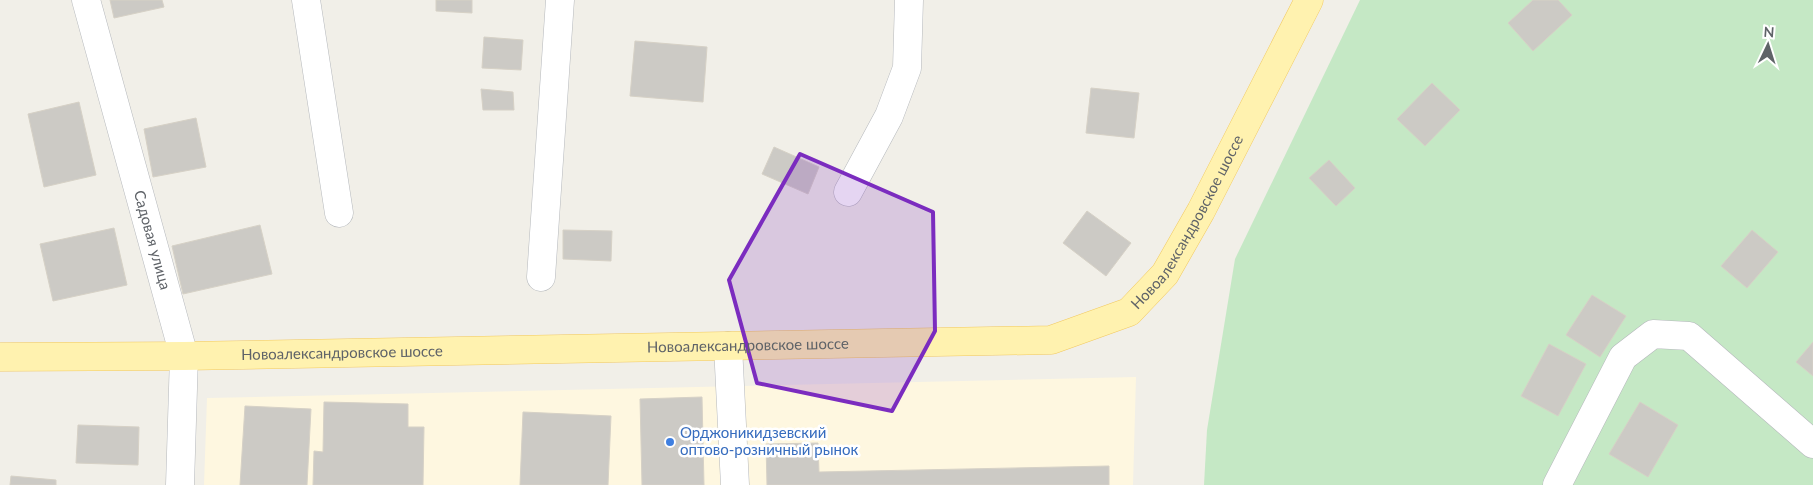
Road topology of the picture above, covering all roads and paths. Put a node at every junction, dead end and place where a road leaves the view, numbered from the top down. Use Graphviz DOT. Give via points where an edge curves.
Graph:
graph roads {
  1 [pos="86,0"];
  2 [pos="306,0"];
  3 [pos="560,0"];
  4 [pos="909,0"];
  5 [pos="1309,0"];
  6 [pos="848,192"];
  7 [pos="339,213"];
  8 [pos="540,277"];
  9 [pos="728,346"];
  10 [pos="184,356"];
  11 [pos="0,357"];
  12 [pos="1813,444"];
  13 [pos="180,485"];
  14 [pos="736,485"];
  15 [pos="1557,485"];
  1 -- 10 [label="street, Садовая улица"];
  2 -- 7 [label="street"];
  3 -- 8 [label="street"];
  4 -- 6 [label="street" via="907,68 889,116"];
  5 -- 9 [label="main road, Новоалександровское шоссе" via="1197,219 1165,274 1129,312 1051,340"];
  9 -- 10 [label="main road, Новоалександровское шоссе"];
  9 -- 14 [label="street"];
  10 -- 11 [label="main road, Новоалександровское шоссе"];
  10 -- 13 [label="street, Садовая улица"];
  12 -- 15 [label="street" via="1689,336 1653,334 1623,357"];
}
